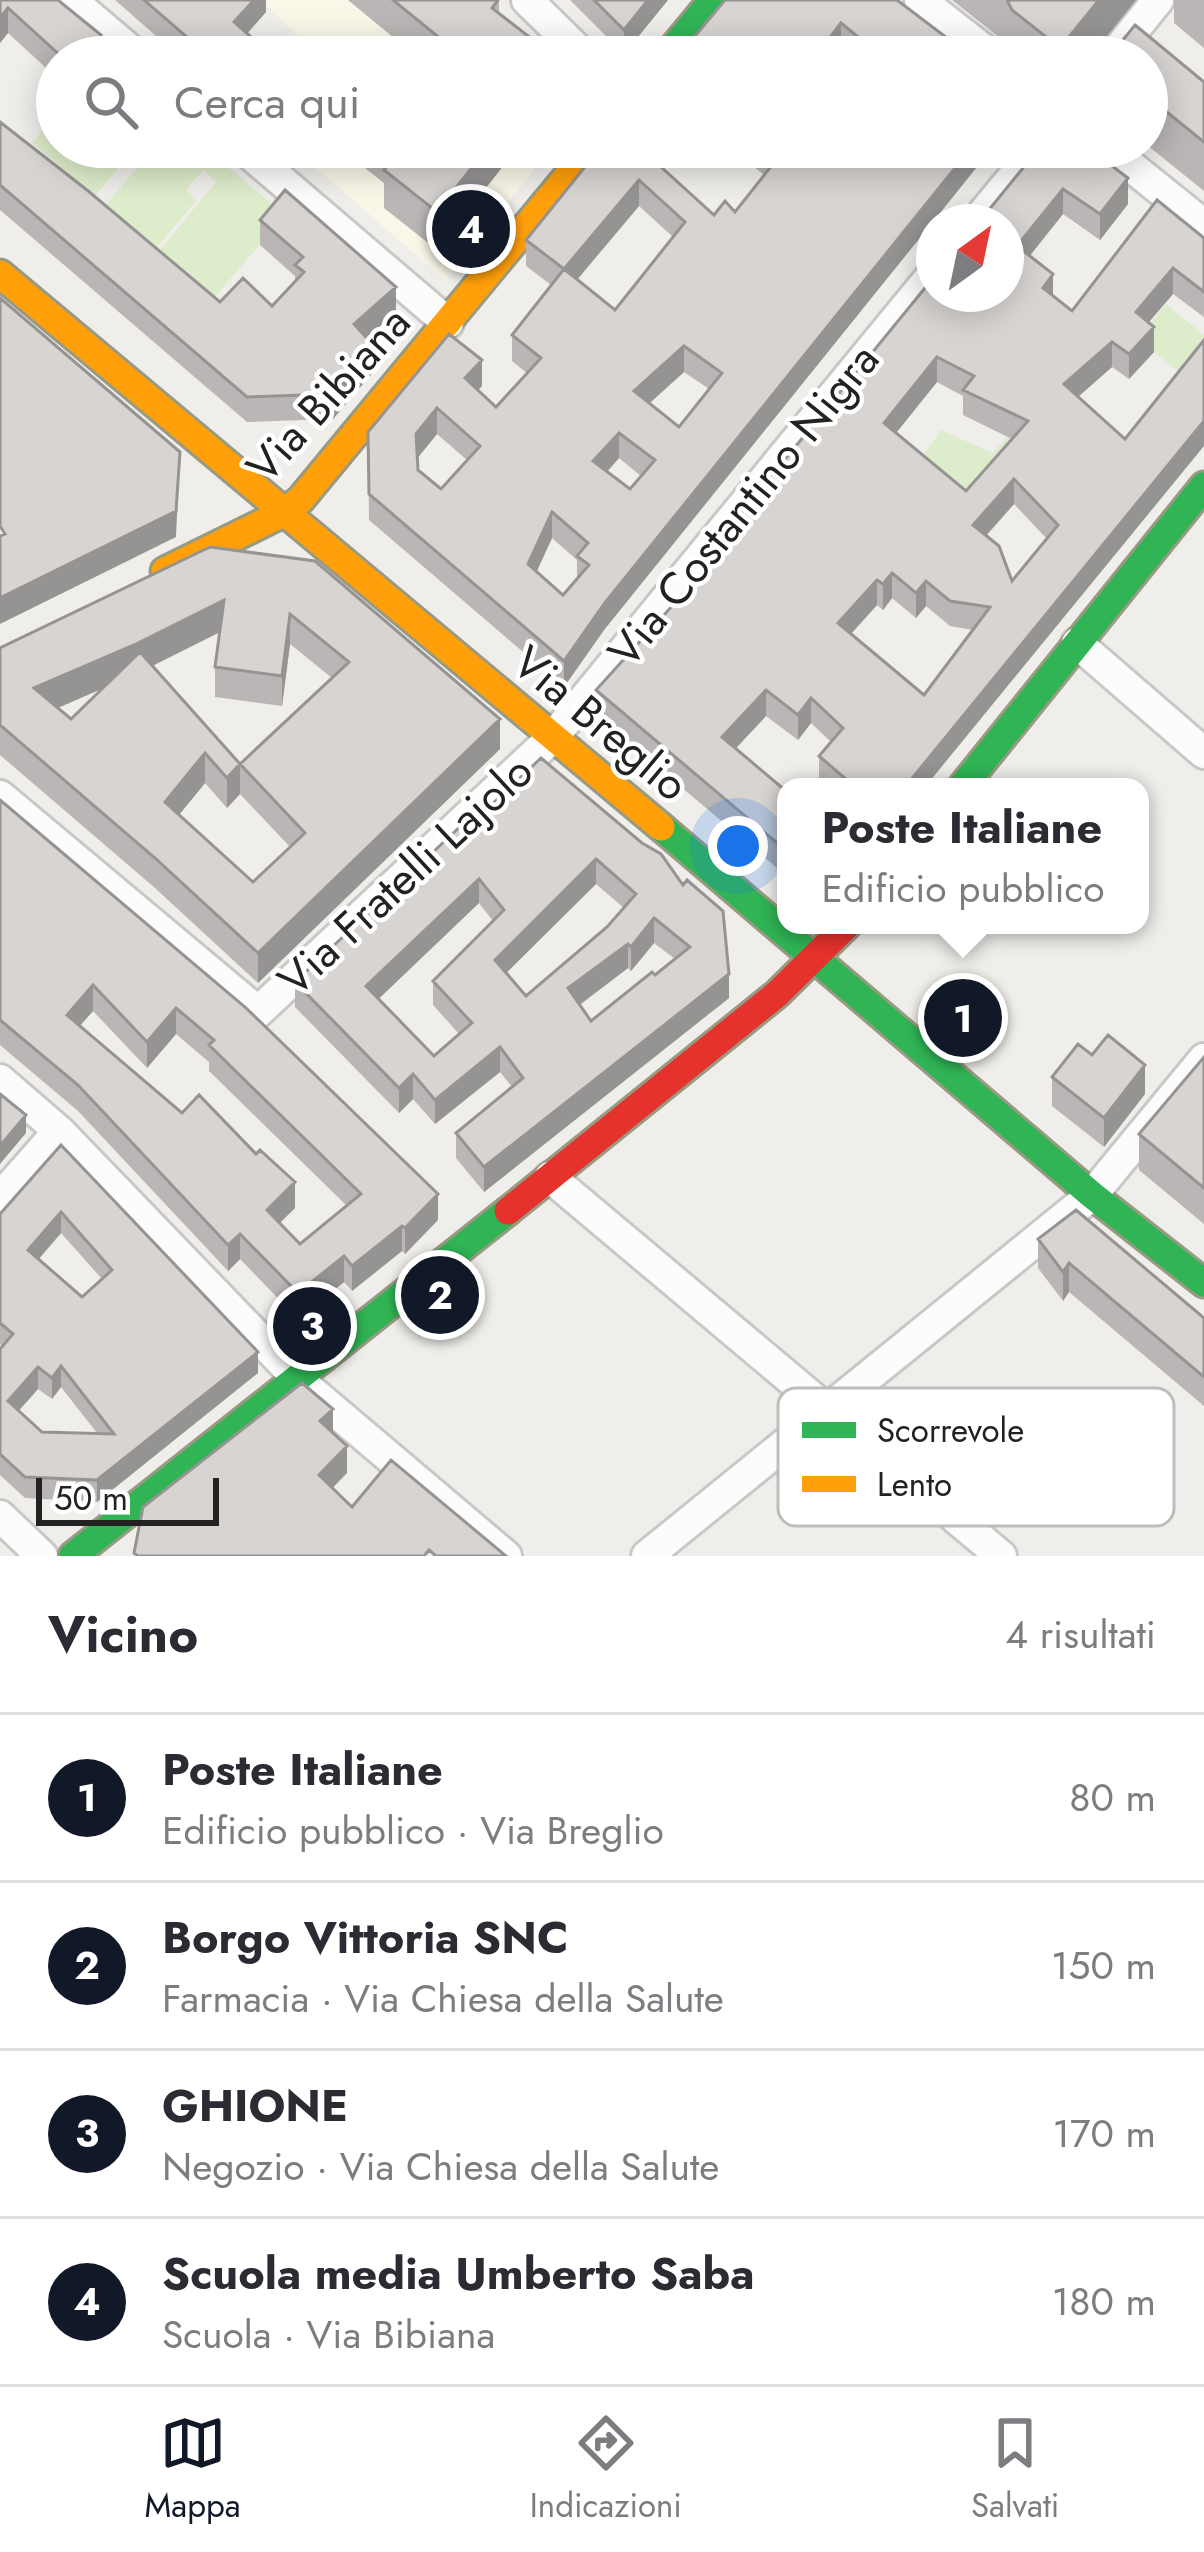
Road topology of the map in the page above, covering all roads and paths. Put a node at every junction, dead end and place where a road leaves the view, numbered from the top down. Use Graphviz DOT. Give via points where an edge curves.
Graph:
graph roads {
  1 [pos="71,0"];
  2 [pos="527,0"];
  3 [pos="713,0"];
  4 [pos="920,0"];
  5 [pos="1158,0"];
  6 [pos="113,36"];
  7 [pos="564,36"];
  8 [pos="683,36"];
  9 [pos="966,36"];
  10 [pos="1129,36"];
  11 [pos="267,168"];
  12 [pos="575,168"];
  13 [pos="1021,168"];
  14 [pos="1133,168"];
  15 [pos="991,204"];
  16 [pos="1204,225"];
  17 [pos="0,274"];
  18 [pos="916,295"];
  19 [pos="448,323"];
  20 [pos="1204,486"];
  21 [pos="285,512"];
  22 [pos="148,579"];
  23 [pos="1077,643"];
  24 [pos="553,737"];
  25 [pos="1204,753"];
  26 [pos="969,778"];
  27 [pos="0,796"];
  28 [pos="777,924"];
  29 [pos="789,934"];
  30 [pos="839,934"];
  31 [pos="817,957"];
  32 [pos="1204,1059"];
  33 [pos="0,1080"];
  34 [pos="59,1131"];
  35 [pos="550,1177"];
  36 [pos="1092,1195"];
  37 [pos="0,1198"];
  38 [pos="1204,1283"];
  39 [pos="299,1380"];
  40 [pos="799,1388"];
  41 [pos="850,1388"];
  42 [pos="778,1447"];
  43 [pos="0,1516"];
  44 [pos="965,1526"];
  45 [pos="42,1556"];
  46 [pos="73,1556"];
  47 [pos="506,1556"];
  48 [pos="646,1556"];
  49 [pos="1001,1556"];
  1 -- 6 [label="street"];
  2 -- 7 [label="street"];
  3 -- 8 [label="street"];
  4 -- 9 [label="street"];
  5 -- 10 [label="street"];
  11 -- 19 [label="street"];
  12 -- 19 [label="street, Via Bibiana"];
  13 -- 15 [label="street"];
  14 -- 16 [label="street"];
  17 -- 21 [label="street, Via Breglio"];
  18 -- 24 [label="street, Via Costantino Nigra"];
  19 -- 21 [label="street, Via Bibiana"];
  20 -- 23 [label="street"];
  21 -- 22 [label="street, Via Bibiana"];
  21 -- 24 [label="street, Via Breglio"];
  23 -- 25 [label="street"];
  23 -- 26 [label="street"];
  24 -- 27 [label="street, Via Fratelli Lajolo" via="258,1012"];
  24 -- 28 [label="street, Via Breglio"];
  29 -- 31 [label="street, Via Breglio"];
  30 -- 31 [label="street"];
  31 -- 35 [label="street"];
  31 -- 36 [label="street, Via Breglio"];
  32 -- 36 [label="street"];
  33 -- 34 [label="street"];
  34 -- 37 [label="street"];
  34 -- 39 [label="street"];
  35 -- 39 [label="street"];
  35 -- 40 [label="street"];
  36 -- 38 [label="street, Via Breglio"];
  36 -- 41 [label="street"];
  39 -- 46 [label="street"];
  39 -- 47 [label="street"];
  42 -- 48 [label="street"];
  43 -- 45 [label="street"];
  44 -- 49 [label="street"];
}
